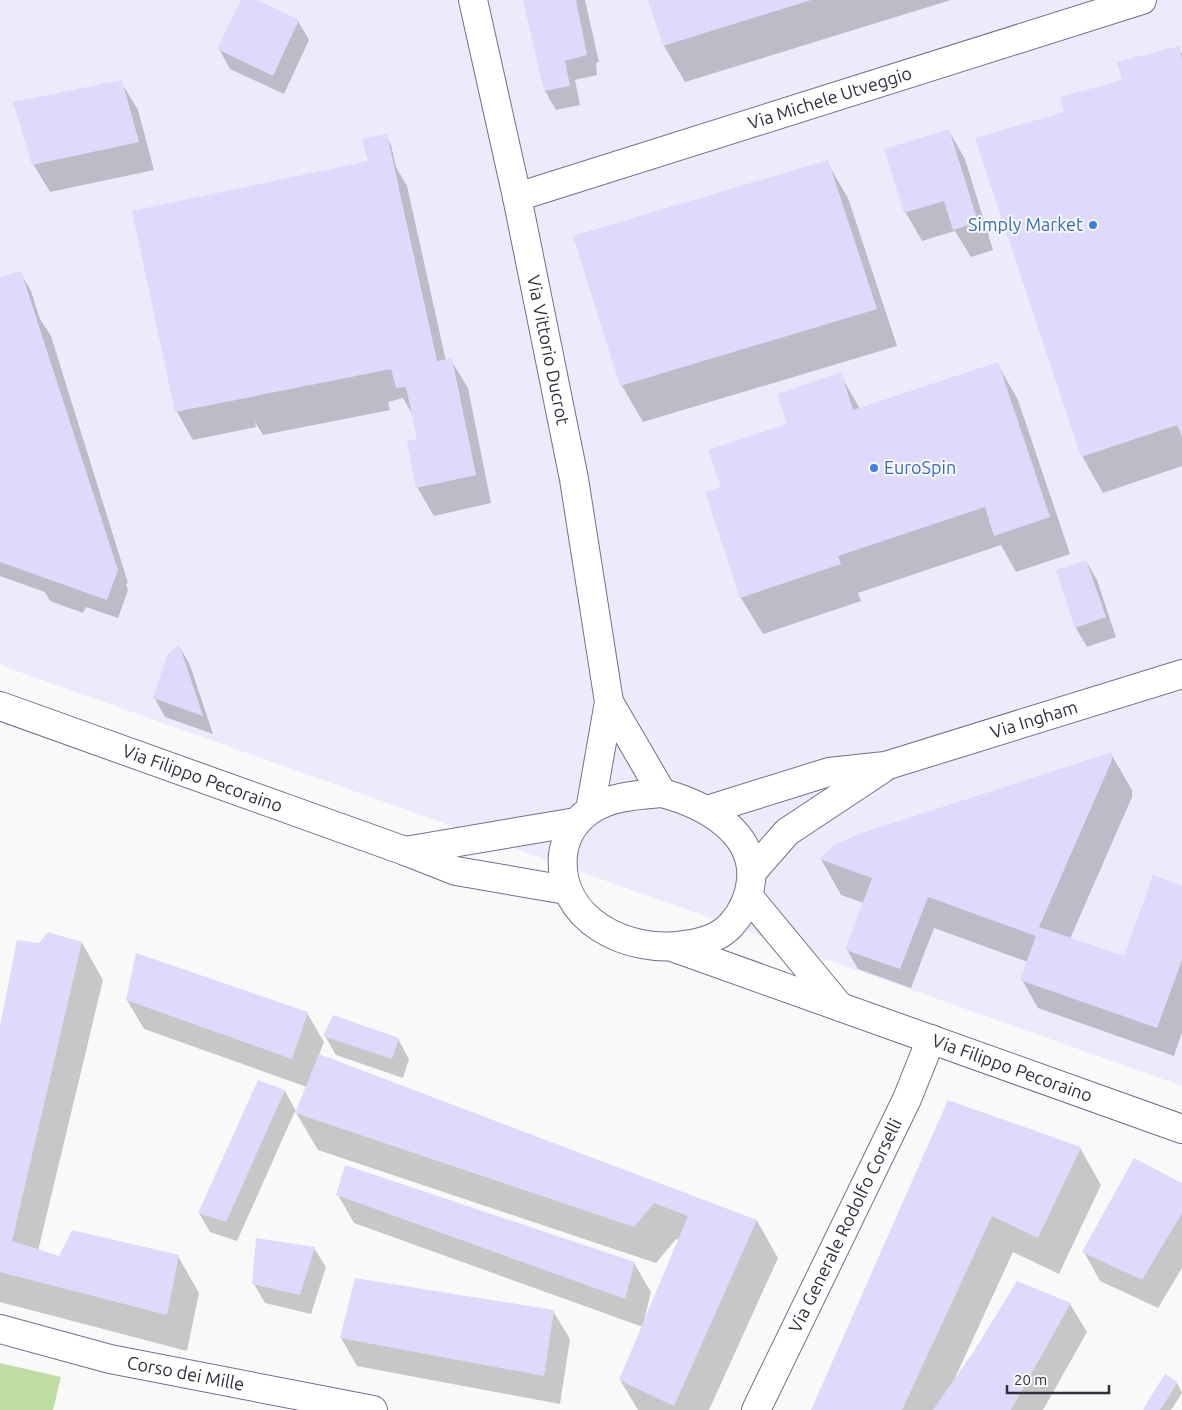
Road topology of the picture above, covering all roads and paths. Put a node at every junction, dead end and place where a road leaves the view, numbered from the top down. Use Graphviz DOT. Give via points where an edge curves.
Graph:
graph roads {
  1 [pos="473,0"];
  2 [pos="1142,0"];
  3 [pos="517,197"];
  4 [pos="1182,674"];
  5 [pos="609,702"];
  6 [pos="0,706"];
  7 [pos="885,766"];
  8 [pos="662,793"];
  9 [pos="707,810"];
  10 [pos="583,816"];
  11 [pos="405,850"];
  12 [pos="750,884"];
  13 [pos="566,890"];
  14 [pos="672,947"];
  15 [pos="841,1008"];
  16 [pos="931,1038"];
  17 [pos="1182,1129"];
  18 [pos="0,1329"];
  19 [pos="373,1410"];
  20 [pos="756,1410"];
  1 -- 3 [label="street, Via Vittorio Ducrot"];
  2 -- 3 [label="street, Via Michele Utveggio"];
  3 -- 5 [label="street, Via Vittorio Ducrot" via="574,479"];
  4 -- 7 [label="street, Via Ingham"];
  5 -- 8 [label="street"];
  5 -- 10 [label="street"];
  6 -- 11 [label="street, Via Filippo Pecoraino"];
  7 -- 9 [label="street" via="829,772"];
  7 -- 12 [label="street" via="787,832"];
  8 -- 9 [label="street, Via Filippo Pecoraino"];
  8 -- 10 [label="street, Via Filippo Pecoraino" via="615,799"];
  9 -- 12 [label="street, Via Filippo Pecoraino" via="736,834 747,852"];
  10 -- 11 [label="street, Via Filippo Pecoraino"];
  10 -- 13 [label="street" via="564,846 562,866"];
  11 -- 13 [label="street, Via Filippo Pecoraino" via="456,871"];
  12 -- 14 [label="street" via="739,917 725,932 702,942"];
  12 -- 15 [label="street"];
  13 -- 14 [label="street" via="580,911 622,939"];
  14 -- 15 [label="street, Via Filippo Pecoraino"];
  15 -- 16 [label="street, Via Filippo Pecoraino"];
  16 -- 17 [label="street, Via Filippo Pecoraino"];
  16 -- 20 [label="street, Via Generale Rodolfo Corselli" via="907,1099"];
  18 -- 19 [label="street, Corso dei Mille" via="110,1359"];
}
